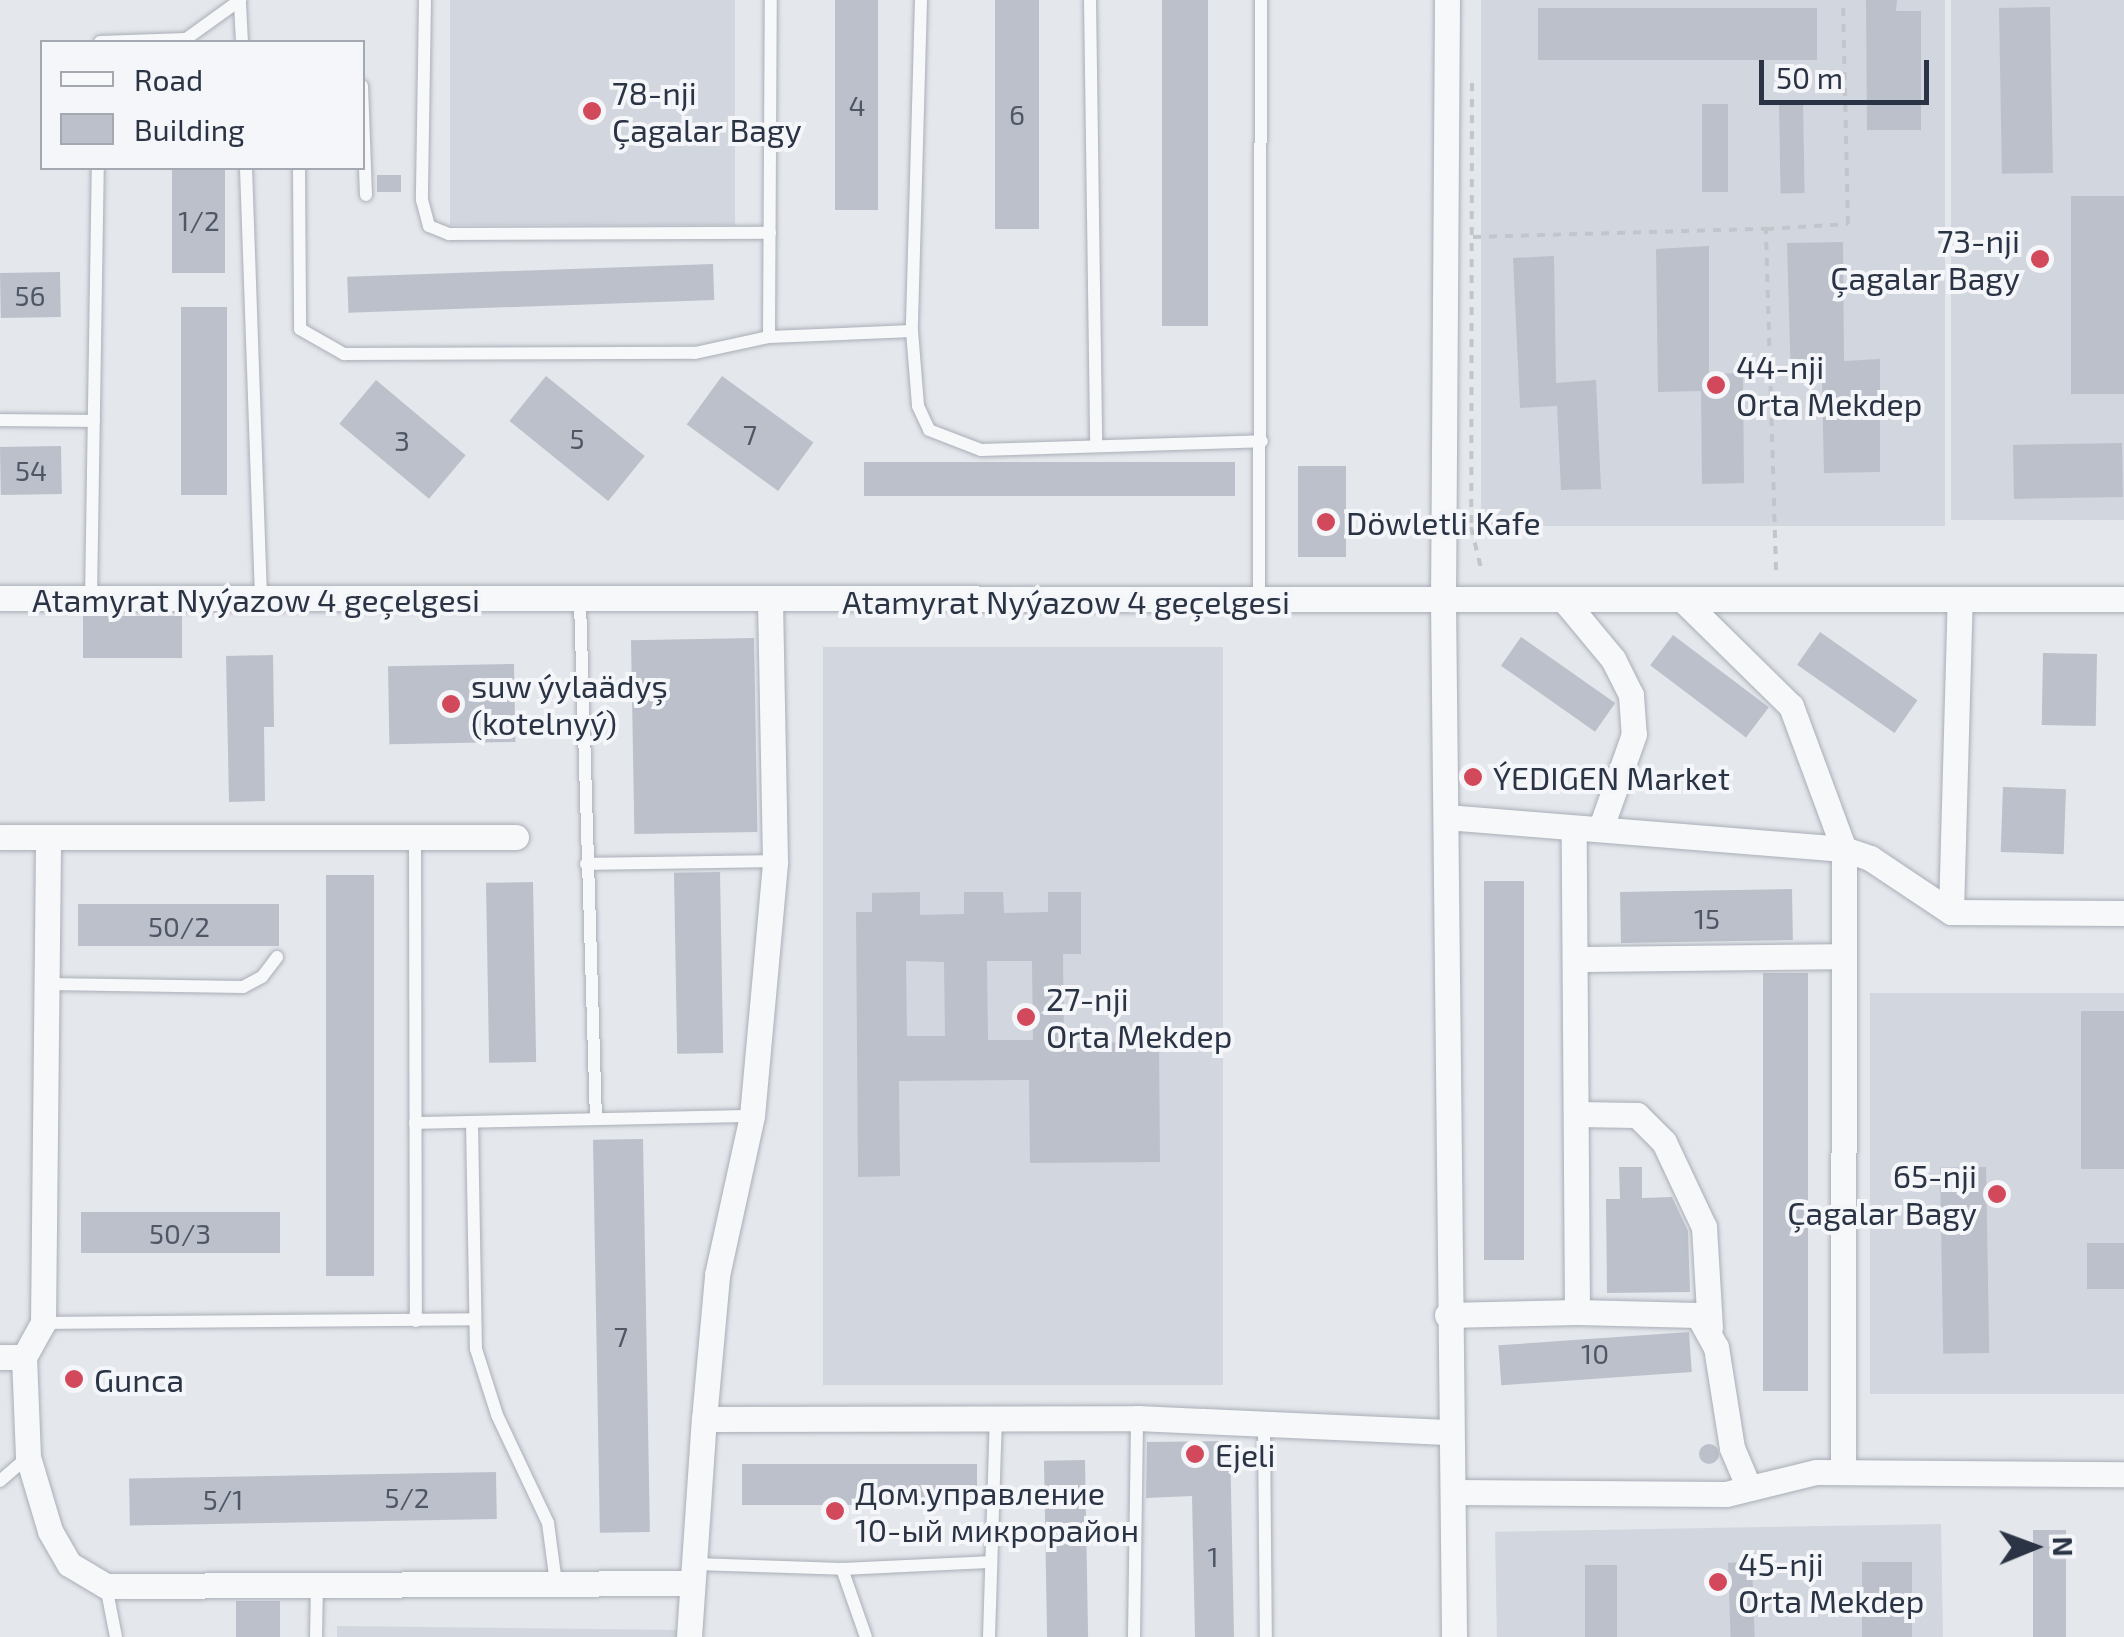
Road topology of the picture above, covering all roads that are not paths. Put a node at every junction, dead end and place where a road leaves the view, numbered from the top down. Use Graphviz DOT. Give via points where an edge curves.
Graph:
graph roads {
  1 [pos="424,0"];
  2 [pos="771,0"];
  3 [pos="921,0"];
  4 [pos="1090,0"];
  5 [pos="1261,0"];
  6 [pos="1447,0"];
  7 [pos="240,2"];
  8 [pos="186,40"];
  9 [pos="242,40"];
  10 [pos="365,168"];
  11 [pos="98,170"];
  12 [pos="246,170"];
  13 [pos="299,170"];
  14 [pos="366,195"];
  15 [pos="770,233"];
  16 [pos="912,331"];
  17 [pos="769,336"];
  18 [pos="0,420"];
  19 [pos="94,421"];
  20 [pos="1262,440"];
  21 [pos="1096,446"];
  22 [pos="4,598"];
  23 [pos="261,598"];
  24 [pos="91,599"];
  25 [pos="1960,599"];
  26 [pos="2124,599"];
  27 [pos="1442,600"];
  28 [pos="1564,600"];
  29 [pos="1683,600"];
  30 [pos="1258,601"];
  31 [pos="580,602"];
  32 [pos="770,602"];
  33 [pos="1446,817"];
  34 [pos="1574,828"];
  35 [pos="1602,828"];
  36 [pos="0,837"];
  37 [pos="48,837"];
  38 [pos="415,838"];
  39 [pos="516,838"];
  40 [pos="1844,848"];
  41 [pos="775,860"];
  42 [pos="586,864"];
  43 [pos="1950,912"];
  44 [pos="2124,913"];
  45 [pos="1844,956"];
  46 [pos="277,957"];
  47 [pos="1575,959"];
  48 [pos="47,984"];
  49 [pos="1576,1114"];
  50 [pos="752,1116"];
  51 [pos="596,1119"];
  52 [pos="415,1122"];
  53 [pos="472,1122"];
  54 [pos="1577,1312"];
  55 [pos="1447,1315"];
  56 [pos="472,1319"];
  57 [pos="416,1321"];
  58 [pos="43,1323"];
  59 [pos="1710,1328"];
  60 [pos="12,1357"];
  61 [pos="1137,1418"];
  62 [pos="704,1419"];
  63 [pos="996,1419"];
  64 [pos="1264,1427"];
  65 [pos="1447,1432"];
  66 [pos="28,1458"];
  67 [pos="1843,1472"];
  68 [pos="2124,1474"];
  69 [pos="0,1481"];
  70 [pos="1749,1488"];
  71 [pos="1453,1492"];
  72 [pos="988,1562"];
  73 [pos="842,1569"];
  74 [pos="692,1573"];
  75 [pos="556,1583"];
  76 [pos="317,1584"];
  77 [pos="106,1586"];
  78 [pos="116,1637"];
  79 [pos="316,1637"];
  80 [pos="689,1637"];
  81 [pos="866,1637"];
  82 [pos="990,1637"];
  83 [pos="1134,1637"];
  84 [pos="1266,1637"];
  85 [pos="1454,1637"];
  1 -- 15 [label="lane" via="422,200 429,226 449,234"];
  2 -- 15 [label="lane"];
  3 -- 16 [label="lane"];
  4 -- 21 [label="lane"];
  5 -- 20 [label="lane"];
  6 -- 27 [label="street"];
  7 -- 8 [label="lane"];
  7 -- 9 [label="lane"];
  10 -- 14 [label="lane"];
  11 -- 19 [label="lane"];
  12 -- 23 [label="lane"];
  13 -- 17 [label="lane" via="300,330 344,354 695,353"];
  15 -- 17 [label="lane"];
  16 -- 17 [label="lane"];
  16 -- 21 [label="lane" via="918,406 929,430 981,450"];
  18 -- 19 [label="lane"];
  19 -- 24 [label="lane"];
  20 -- 21 [label="lane"];
  20 -- 30 [label="lane"];
  22 -- 24 [label="street, Atamyrat Nyýazow 4 geçelgesi"];
  23 -- 24 [label="street, Atamyrat Nyýazow 4 geçelgesi"];
  23 -- 31 [label="street, Atamyrat Nyýazow 4 geçelgesi"];
  25 -- 26 [label="street, Atamyrat Nyýazow 4 geçelgesi"];
  25 -- 29 [label="street, Atamyrat Nyýazow 4 geçelgesi"];
  25 -- 43 [label="street"];
  27 -- 28 [label="street, Atamyrat Nyýazow 4 geçelgesi"];
  27 -- 30 [label="street, Atamyrat Nyýazow 4 geçelgesi"];
  27 -- 33 [label="street"];
  28 -- 29 [label="street, Atamyrat Nyýazow 4 geçelgesi"];
  28 -- 35 [label="street" via="1613,659 1631,696 1634,734"];
  29 -- 40 [label="street" via="1791,706"];
  30 -- 32 [label="street, Atamyrat Nyýazow 4 geçelgesi"];
  31 -- 32 [label="street, Atamyrat Nyýazow 4 geçelgesi"];
  31 -- 42 [label="lane"];
  32 -- 41 [label="street"];
  33 -- 34 [label="street"];
  33 -- 55 [label="street"];
  34 -- 35 [label="street"];
  34 -- 47 [label="street"];
  35 -- 40 [label="street"];
  36 -- 37 [label="street"];
  37 -- 38 [label="street"];
  37 -- 48 [label="street"];
  38 -- 39 [label="street"];
  38 -- 52 [label="lane"];
  40 -- 43 [label="street"];
  40 -- 45 [label="street"];
  41 -- 42 [label="lane"];
  41 -- 50 [label="street"];
  42 -- 51 [label="lane"];
  43 -- 44 [label="street"];
  45 -- 47 [label="street"];
  45 -- 67 [label="street"];
  46 -- 48 [label="lane" via="262,978 243,987"];
  47 -- 49 [label="street"];
  48 -- 58 [label="street"];
  49 -- 54 [label="street"];
  49 -- 59 [label="street" via="1636,1115 1664,1142 1704,1227"];
  50 -- 51 [label="lane"];
  50 -- 62 [label="street" via="717,1275"];
  51 -- 53 [label="lane"];
  52 -- 53 [label="lane"];
  52 -- 57 [label="lane"];
  53 -- 56 [label="lane"];
  54 -- 55 [label="street"];
  54 -- 59 [label="street" via="1681,1311 1698,1315"];
  55 -- 65 [label="street"];
  56 -- 57 [label="lane"];
  56 -- 75 [label="lane" via="483,1378 548,1523"];
  57 -- 58 [label="lane"];
  58 -- 60 [label="street"];
  59 -- 70 [label="street" via="1732,1448"];
  60 -- 66 [label="street"];
  61 -- 63 [label="street"];
  61 -- 64 [label="street"];
  61 -- 83 [label="lane"];
  62 -- 63 [label="street"];
  62 -- 74 [label="street"];
  63 -- 72 [label="lane"];
  64 -- 65 [label="street"];
  64 -- 84 [label="lane"];
  65 -- 71 [label="street"];
  66 -- 69 [label="lane"];
  66 -- 77 [label="street" via="50,1531 69,1564"];
  67 -- 68 [label="street"];
  67 -- 70 [label="street"];
  70 -- 71 [label="street" via="1726,1494"];
  71 -- 85 [label="street"];
  72 -- 73 [label="lane"];
  72 -- 82 [label="lane"];
  73 -- 74 [label="lane"];
  73 -- 81 [label="lane"];
  74 -- 75 [label="street"];
  74 -- 80 [label="street"];
  75 -- 76 [label="street"];
  76 -- 77 [label="street"];
  76 -- 79 [label="lane"];
  77 -- 78 [label="lane"];
}
